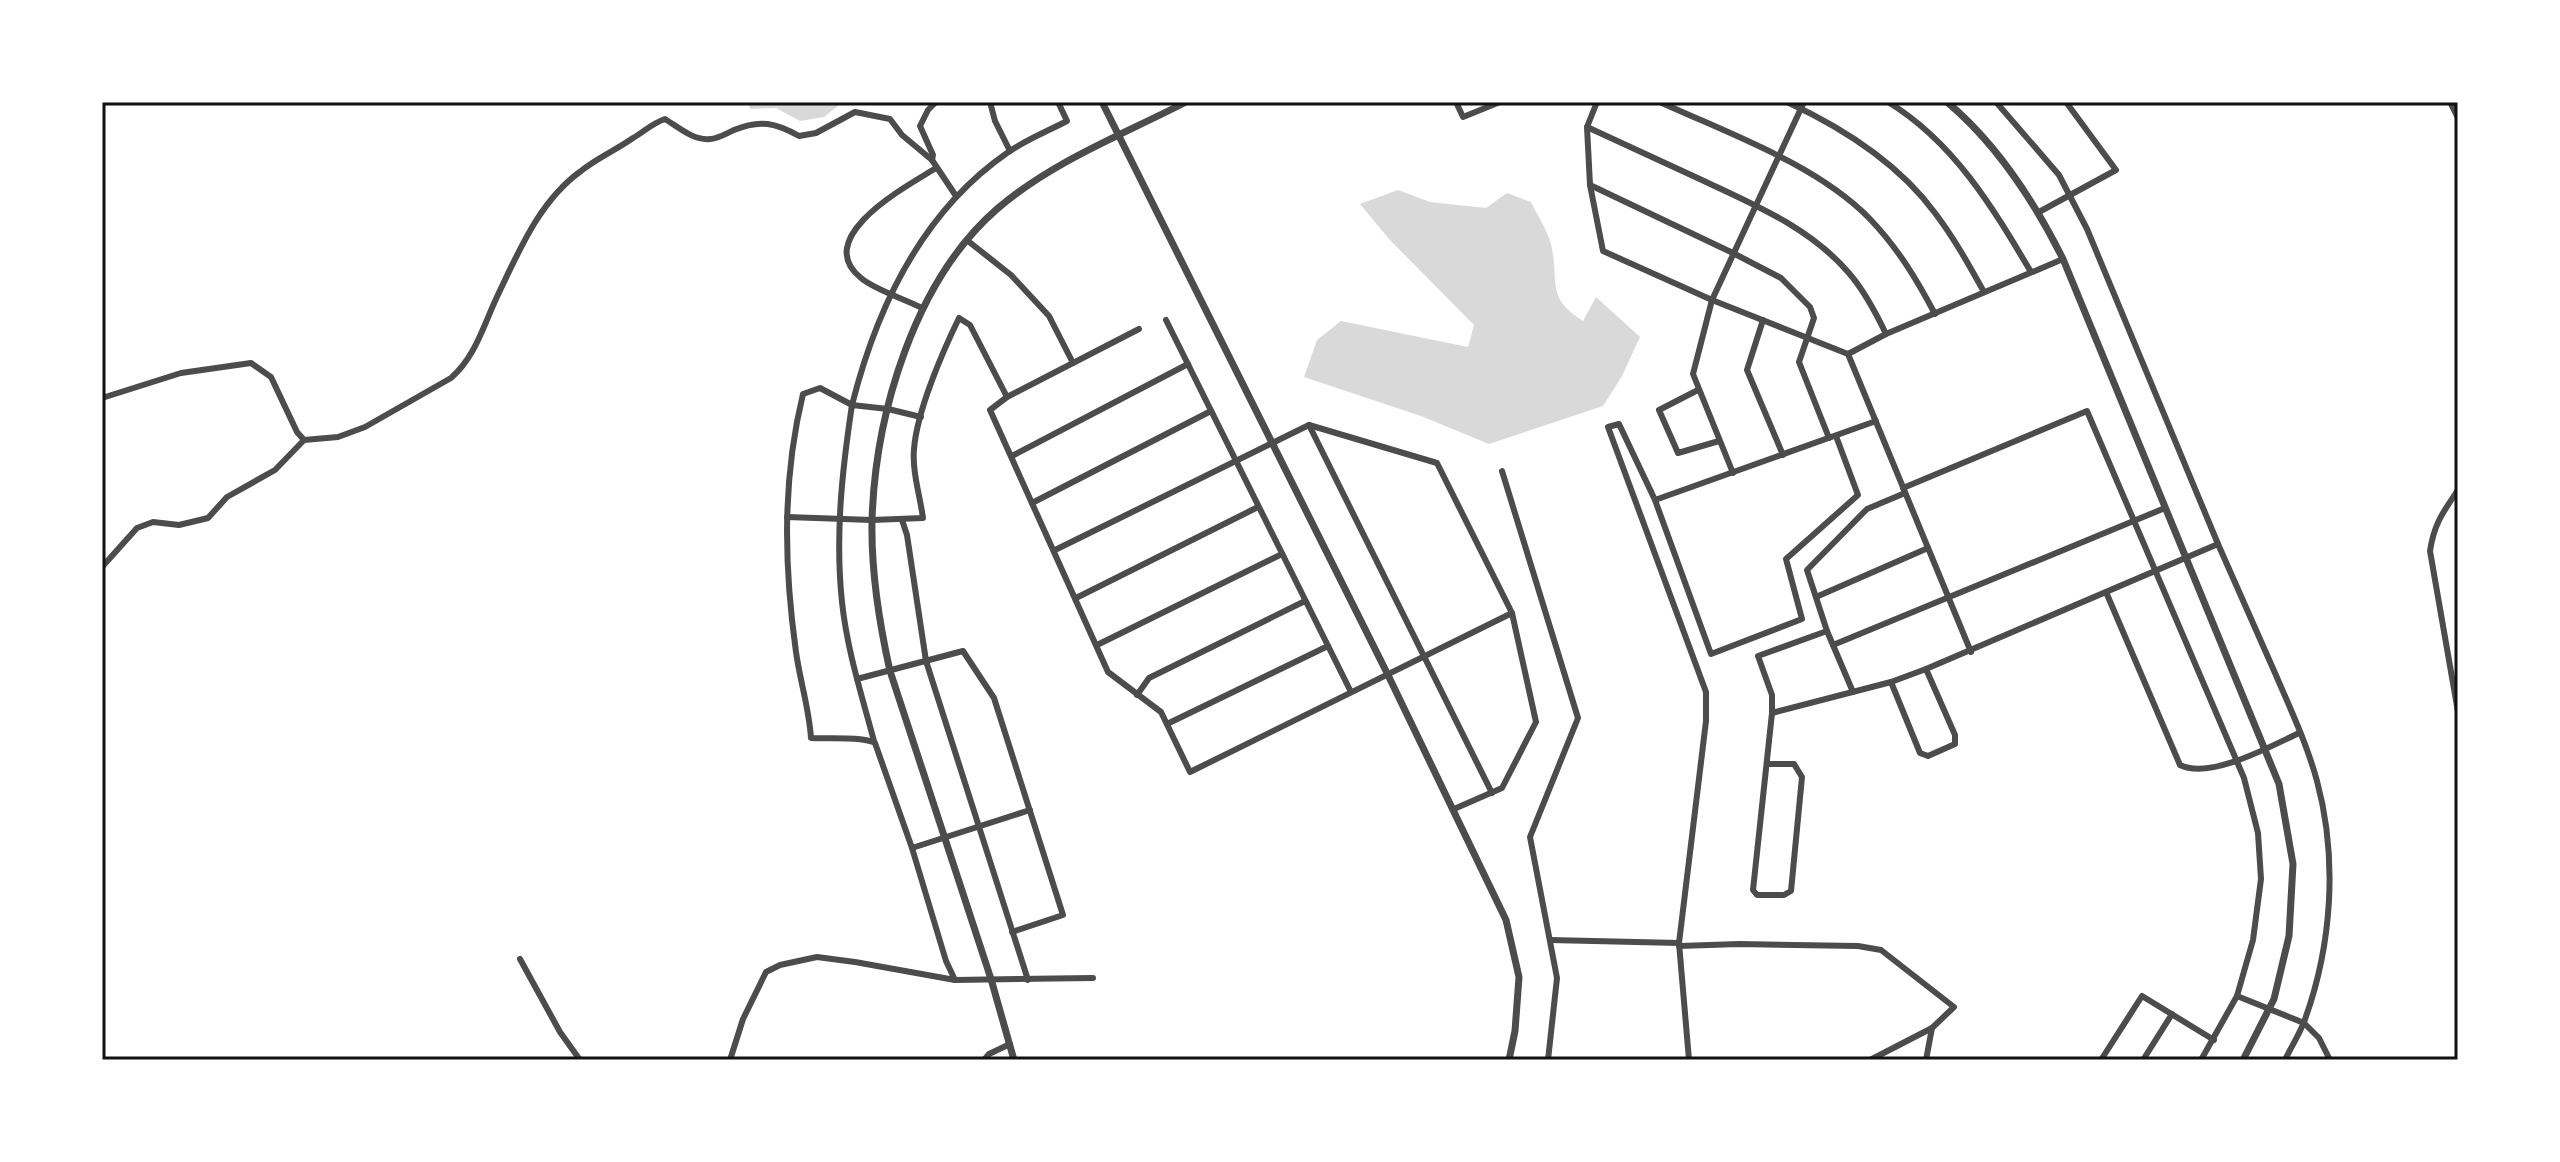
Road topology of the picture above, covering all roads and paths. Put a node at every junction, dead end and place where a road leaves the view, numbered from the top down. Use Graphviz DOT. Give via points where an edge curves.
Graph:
graph roads {
  1 [pos="936,102"];
  2 [pos="990,102"];
  3 [pos="1058,102"];
  4 [pos="1102,102"];
  5 [pos="1186,102"];
  6 [pos="1456,102"];
  7 [pos="1500,102"];
  8 [pos="1597,102"];
  9 [pos="1660,102"];
  10 [pos="1787,102"];
  11 [pos="1888,102"];
  12 [pos="1947,102"];
  13 [pos="1996,102"];
  14 [pos="2066,102"];
  15 [pos="2450,102"];
  16 [pos="1803,105"];
  17 [pos="2458,118"];
  18 [pos="1587,127"];
  19 [pos="1119,136"];
  20 [pos="1010,151"];
  21 [pos="1778,157"];
  22 [pos="934,164"];
  23 [pos="1590,185"];
  24 [pos="956,196"];
  25 [pos="2069,196"];
  26 [pos="1756,205"];
  27 [pos="2039,212"];
  28 [pos="968,241"];
  29 [pos="1733,253"];
  30 [pos="2063,259"];
  31 [pos="2031,272"];
  32 [pos="1984,292"];
  33 [pos="891,293"];
  34 [pos="1712,300"];
  35 [pos="922,308"];
  36 [pos="1935,314"];
  37 [pos="1166,320"];
  38 [pos="1763,320"];
  39 [pos="1139,329"];
  40 [pos="1886,334"];
  41 [pos="1808,337"];
  42 [pos="1848,354"];
  43 [pos="1073,363"];
  44 [pos="1188,364"];
  45 [pos="1698,390"];
  46 [pos="1007,397"];
  47 [pos="102,398"];
  48 [pos="852,405"];
  49 [pos="888,409"];
  50 [pos="1211,411"];
  51 [pos="921,417"];
  52 [pos="1876,421"];
  53 [pos="1309,425"];
  54 [pos="1832,437"];
  55 [pos="304,440"];
  56 [pos="1719,441"];
  57 [pos="1272,442"];
  58 [pos="1783,455"];
  59 [pos="1012,456"];
  60 [pos="1237,461"];
  61 [pos="1502,471"];
  62 [pos="1733,473"];
  63 [pos="1904,490"];
  64 [pos="2458,490"];
  65 [pos="1655,500"];
  66 [pos="1032,503"];
  67 [pos="1258,507"];
  68 [pos="2165,508"];
  69 [pos="787,517"];
  70 [pos="839,517"];
  71 [pos="872,520"];
  72 [pos="902,520"];
  73 [pos="2134,521"];
  74 [pos="2218,544"];
  75 [pos="1928,548"];
  76 [pos="1055,550"];
  77 [pos="1282,554"];
  78 [pos="2185,557"];
  79 [pos="102,567"];
  80 [pos="2155,570"];
  81 [pos="2106,592"];
  82 [pos="1816,597"];
  83 [pos="1948,597"];
  84 [pos="1076,598"];
  85 [pos="1305,601"];
  86 [pos="1512,613"];
  87 [pos="1827,631"];
  88 [pos="1097,645"];
  89 [pos="1833,645"];
  90 [pos="1328,646"];
  91 [pos="1971,652"];
  92 [pos="1424,658"];
  93 [pos="926,661"];
  94 [pos="1926,669"];
  95 [pos="890,671"];
  96 [pos="1388,675"];
  97 [pos="857,679"];
  98 [pos="1891,682"];
  99 [pos="1351,692"];
  100 [pos="1853,692"];
  101 [pos="1137,695"];
  102 [pos="2458,712"];
  103 [pos="1772,713"];
  104 [pos="1167,724"];
  105 [pos="2299,733"];
  106 [pos="875,743"];
  107 [pos="2266,749"];
  108 [pos="2237,762"];
  109 [pos="1767,764"];
  110 [pos="1492,793"];
  111 [pos="1454,809"];
  112 [pos="1030,810"];
  113 [pos="978,826"];
  114 [pos="945,837"];
  115 [pos="912,848"];
  116 [pos="1012,932"];
  117 [pos="1550,940"];
  118 [pos="1679,945"];
  119 [pos="520,959"];
  120 [pos="1093,978"];
  121 [pos="991,979"];
  122 [pos="955,980"];
  123 [pos="1028,980"];
  124 [pos="2237,996"];
  125 [pos="2268,1009"];
  126 [pos="2172,1014"];
  127 [pos="2304,1023"];
  128 [pos="1932,1028"];
  129 [pos="2214,1040"];
  130 [pos="1010,1044"];
  131 [pos="580,1060"];
  132 [pos="730,1060"];
  133 [pos="984,1060"];
  134 [pos="1014,1060"];
  135 [pos="1509,1060"];
  136 [pos="1548,1060"];
  137 [pos="1689,1060"];
  138 [pos="1870,1060"];
  139 [pos="1926,1060"];
  140 [pos="2101,1060"];
  141 [pos="2143,1060"];
  142 [pos="2201,1060"];
  143 [pos="2243,1060"];
  144 [pos="2285,1060"];
  145 [pos="2330,1060"];
  1 -- 22 [label="street" via="920,126"];
  2 -- 20 [label="street"];
  3 -- 20 [label="street" via="1067,121"];
  4 -- 19 [label="street"];
  5 -- 19 [label="street"];
  6 -- 7 [label="street" via="1463,117"];
  8 -- 18 [label="street"];
  9 -- 21 [label="street"];
  10 -- 16 [label="street"];
  11 -- 31 [label="street" via="1954,155"];
  12 -- 27 [label="street" via="1991,147"];
  13 -- 25 [label="street" via="2059,175"];
  14 -- 25 [label="street" via="2116,170"];
  15 -- 17 [label="street"];
  16 -- 21 [label="street"];
  16 -- 32 [label="street" via="1909,185 1934,211"];
  18 -- 23 [label="street"];
  18 -- 26 [label="street"];
  19 -- 28 [label="street" via="1076,154 1034,181 996,210"];
  19 -- 57 [label="street"];
  20 -- 24 [label="street"];
  21 -- 26 [label="street"];
  21 -- 36 [label="street" via="1826,183 1867,216 1911,268"];
  22 -- 24 [label="street"];
  22 -- 33 [label="street" via="863,217 849,240 847,253 854,271"];
  22 -- 55 [label="street" via="890,119 855,112 799,136 778,124 758,123 711,139 692,136 665,119 651,124 578,172 529,229 462,368 365,427 338,437"];
  23 -- 29 [label="street"];
  23 -- 34 [label="street" via="1603,251"];
  24 -- 33 [label="street" via="918,244"];
  25 -- 27 [label="street"];
  25 -- 74 [label="street"];
  26 -- 29 [label="street"];
  26 -- 40 [label="street" via="1817,243 1848,272"];
  27 -- 30 [label="street"];
  28 -- 35 [label="street"];
  28 -- 43 [label="street" via="1011,275 1049,316"];
  29 -- 34 [label="street"];
  29 -- 41 [label="street" via="1781,278 1810,307 1814,318"];
  30 -- 31 [label="street"];
  30 -- 68 [label="street"];
  31 -- 32 [label="street"];
  32 -- 36 [label="street"];
  33 -- 35 [label="street"];
  33 -- 48 [label="street" via="867,349"];
  34 -- 38 [label="street"];
  34 -- 45 [label="street" via="1693,374"];
  35 -- 49 [label="street"];
  36 -- 40 [label="street"];
  37 -- 44 [label="street"];
  38 -- 41 [label="street"];
  38 -- 58 [label="street" via="1747,370"];
  39 -- 43 [label="street"];
  40 -- 42 [label="street"];
  41 -- 42 [label="street"];
  41 -- 54 [label="street" via="1799,362"];
  42 -- 52 [label="street"];
  43 -- 46 [label="street"];
  44 -- 50 [label="street"];
  44 -- 59 [label="street"];
  45 -- 56 [label="street"];
  45 -- 56 [label="street" via="1659,410 1672,444 1678,453"];
  46 -- 51 [label="street" via="970,325 959,318"];
  46 -- 59 [label="street" via="990,410"];
  47 -- 55 [label="street" via="181,373 251,363 271,377"];
  48 -- 49 [label="street"];
  48 -- 69 [label="street" via="820,388 803,394 787,484"];
  48 -- 70 [label="street"];
  49 -- 51 [label="street"];
  49 -- 71 [label="street"];
  50 -- 60 [label="street"];
  50 -- 66 [label="street"];
  51 -- 72 [label="street" via="914,450 923,518"];
  52 -- 54 [label="street"];
  52 -- 63 [label="street"];
  53 -- 57 [label="street"];
  53 -- 86 [label="street" via="1437,463"];
  53 -- 92 [label="street"];
  54 -- 58 [label="street"];
  54 -- 65 [label="street" via="1858,495 1786,559 1802,619 1711,654"];
  55 -- 79 [label="street" via="275,470 227,497 208,518 137,528"];
  56 -- 62 [label="street"];
  57 -- 60 [label="street"];
  57 -- 96 [label="street"];
  58 -- 62 [label="street"];
  59 -- 66 [label="street"];
  60 -- 67 [label="street"];
  60 -- 76 [label="street"];
  61 -- 117 [label="street" via="1578,718 1530,837"];
  62 -- 65 [label="street"];
  63 -- 73 [label="street" via="2087,411"];
  63 -- 75 [label="street"];
  63 -- 82 [label="street" via="1867,509 1807,570"];
  64 -- 102 [label="street" via="2433,531 2430,551"];
  65 -- 118 [label="street" via="1619,424 1608,427 1706,692"];
  66 -- 76 [label="street"];
  67 -- 77 [label="street"];
  67 -- 84 [label="street"];
  68 -- 73 [label="street"];
  68 -- 78 [label="street"];
  69 -- 70 [label="street"];
  69 -- 106 [label="street" via="797,655 811,738 866,737"];
  70 -- 71 [label="street"];
  70 -- 97 [label="street" via="842,604"];
  71 -- 72 [label="street"];
  71 -- 95 [label="street" via="877,603"];
  72 -- 93 [label="street"];
  73 -- 80 [label="street"];
  73 -- 83 [label="street"];
  74 -- 78 [label="street"];
  74 -- 105 [label="street"];
  75 -- 82 [label="street"];
  75 -- 83 [label="street"];
  76 -- 84 [label="street"];
  77 -- 85 [label="street"];
  77 -- 88 [label="street"];
  78 -- 80 [label="street"];
  78 -- 107 [label="street"];
  80 -- 81 [label="street"];
  80 -- 108 [label="street"];
  81 -- 91 [label="street"];
  81 -- 108 [label="street" via="2180,765 2190,770"];
  82 -- 87 [label="street"];
  83 -- 89 [label="street"];
  83 -- 91 [label="street"];
  84 -- 88 [label="street"];
  85 -- 90 [label="street"];
  85 -- 101 [label="street" via="1149,678"];
  86 -- 92 [label="street"];
  86 -- 110 [label="street" via="1536,722 1502,788"];
  87 -- 89 [label="street"];
  87 -- 103 [label="street" via="1758,656 1772,695"];
  88 -- 101 [label="street" via="1108,672"];
  89 -- 100 [label="street"];
  90 -- 99 [label="street"];
  90 -- 104 [label="street"];
  91 -- 94 [label="street"];
  92 -- 96 [label="street"];
  92 -- 110 [label="street"];
  93 -- 95 [label="street"];
  93 -- 112 [label="street" via="963,651 994,698"];
  93 -- 113 [label="street"];
  94 -- 98 [label="street"];
  94 -- 98 [label="street" via="1955,735 1955,744 1928,756 1920,753"];
  95 -- 97 [label="street"];
  95 -- 114 [label="street"];
  96 -- 99 [label="street"];
  96 -- 111 [label="street"];
  97 -- 106 [label="street"];
  98 -- 100 [label="street"];
  99 -- 104 [label="street" via="1190,772"];
  100 -- 103 [label="street"];
  101 -- 104 [label="street" via="1161,712"];
  103 -- 109 [label="street"];
  105 -- 107 [label="street"];
  105 -- 127 [label="street" via="2317,780 2327,830 2329,892 2320,967"];
  106 -- 115 [label="street"];
  107 -- 108 [label="street"];
  107 -- 125 [label="street" via="2279,784 2293,864 2289,936"];
  108 -- 124 [label="street" via="2258,833 2261,879 2253,940"];
  109 -- 109 [label="street" via="1753,890 1757,895 1784,895 1791,891 1802,777 1794,764"];
  110 -- 111 [label="street"];
  111 -- 135 [label="street" via="1506,920 1516,956 1518,1003"];
  112 -- 113 [label="street"];
  112 -- 116 [label="street" via="1063,915"];
  113 -- 114 [label="street"];
  113 -- 116 [label="street"];
  114 -- 115 [label="street"];
  114 -- 121 [label="street"];
  115 -- 122 [label="street"];
  116 -- 123 [label="street"];
  117 -- 118 [label="street"];
  117 -- 136 [label="street" via="1557,978"];
  118 -- 128 [label="street" via="1881,950 1954,1007"];
  118 -- 137 [label="street"];
  119 -- 131 [label="street"];
  120 -- 123 [label="street"];
  121 -- 122 [label="street"];
  121 -- 123 [label="street"];
  121 -- 130 [label="street"];
  122 -- 132 [label="street" via="817,957 780,965 766,972"];
  124 -- 125 [label="street"];
  124 -- 129 [label="street"];
  125 -- 127 [label="street"];
  125 -- 143 [label="street"];
  126 -- 129 [label="street"];
  126 -- 140 [label="street" via="2142,996"];
  126 -- 141 [label="street"];
  127 -- 144 [label="street"];
  127 -- 145 [label="street"];
  128 -- 138 [label="street"];
  128 -- 139 [label="street"];
  129 -- 142 [label="street"];
  130 -- 133 [label="street"];
  130 -- 134 [label="street"];
}
